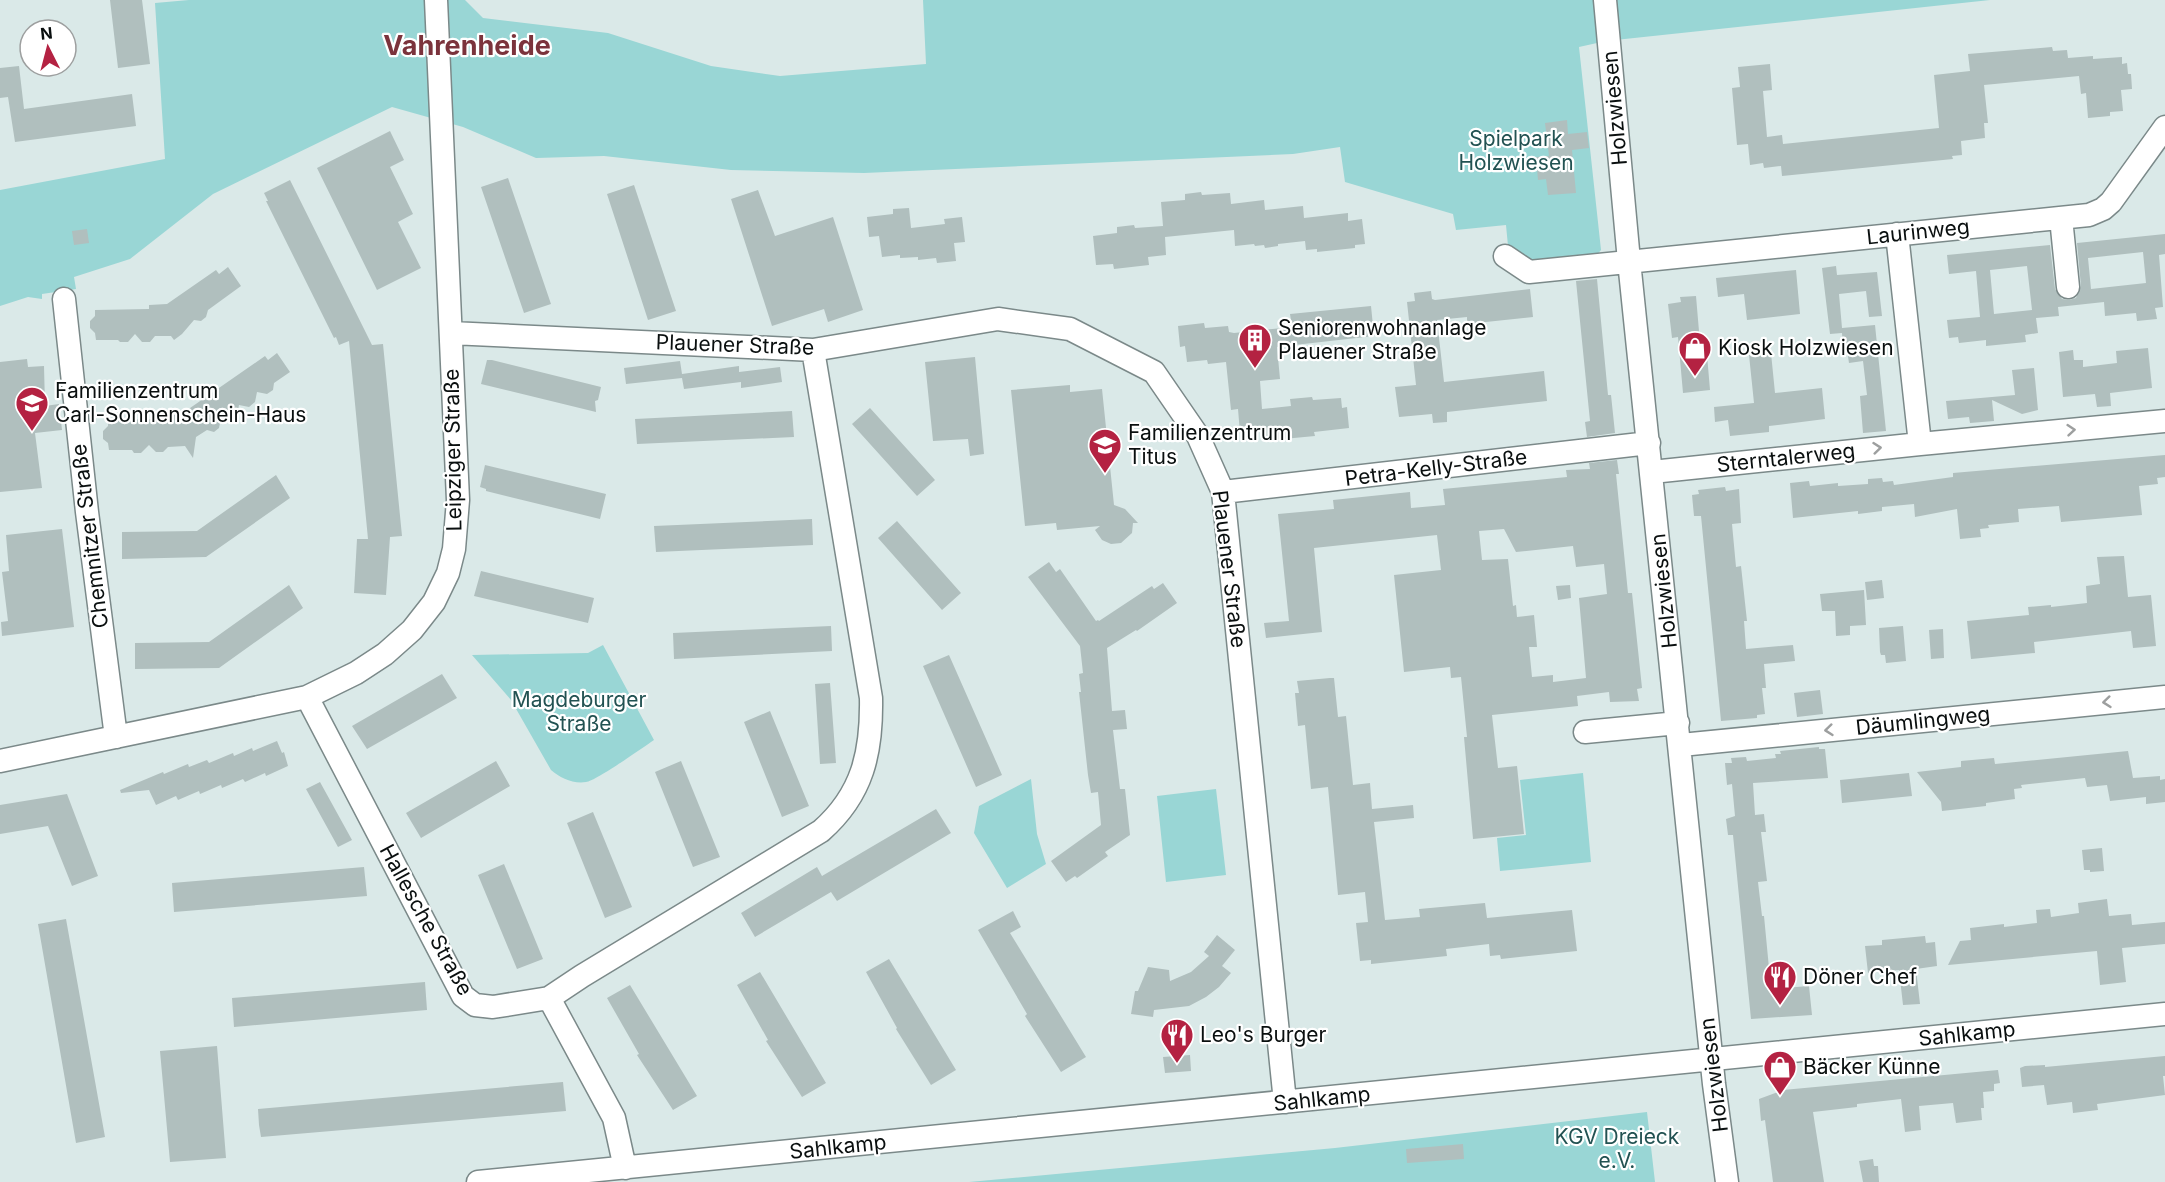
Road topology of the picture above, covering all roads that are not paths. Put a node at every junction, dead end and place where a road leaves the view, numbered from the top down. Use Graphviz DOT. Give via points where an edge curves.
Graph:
graph roads {
  1 [pos="436,0"];
  2 [pos="1605,0"];
  3 [pos="2165,127"];
  4 [pos="2061,218"];
  5 [pos="1897,234"];
  6 [pos="1505,255"];
  7 [pos="1629,261"];
  8 [pos="2068,287"];
  9 [pos="64,299"];
  10 [pos="451,333"];
  11 [pos="813,350"];
  12 [pos="2165,421"];
  13 [pos="1648,443"];
  14 [pos="1920,444"];
  15 [pos="1652,472"];
  16 [pos="1223,492"];
  17 [pos="307,697"];
  18 [pos="2165,697"];
  19 [pos="1678,723"];
  20 [pos="1585,732"];
  21 [pos="116,736"];
  22 [pos="1681,745"];
  23 [pos="0,761"];
  24 [pos="549,998"];
  25 [pos="2165,1014"];
  26 [pos="1712,1060"];
  27 [pos="1285,1102"];
  28 [pos="625,1168"];
  29 [pos="478,1182"];
  30 [pos="1727,1182"];
  1 -- 10 [label="street, Leipziger Straße"];
  2 -- 7 [label="street, Holzwiesen"];
  3 -- 4 [label="street, Laurinweg" via="2103,209"];
  4 -- 5 [label="street, Laurinweg"];
  4 -- 8 [label="street"];
  5 -- 7 [label="street, Laurinweg"];
  5 -- 14 [label="street"];
  6 -- 7 [label="street, Laurinweg" via="1529,272"];
  7 -- 13 [label="street, Holzwiesen"];
  9 -- 21 [label="street, Chemnitzer Straße"];
  10 -- 11 [label="street, Plauener Straße"];
  10 -- 17 [label="street, Leipziger Straße" via="458,500 448,573 434,602 397,645 356,673"];
  11 -- 16 [label="street, Plauener Straße" via="998,319 1070,329 1154,372 1198,436"];
  11 -- 24 [label="street" via="871,698 866,761 855,791 822,831"];
  14 -- 12 [label="street, Sterntalerweg, one-way"];
  13 -- 15 [label="street, Holzwiesen"];
  13 -- 16 [label="street, Petra-Kelly-Straße"];
  15 -- 14 [label="street, Sterntalerweg, one-way"];
  15 -- 19 [label="street, Holzwiesen"];
  16 -- 27 [label="street, Plauener Straße"];
  17 -- 21 [label="street, Leipziger Straße"];
  17 -- 24 [label="street, Hallesche Straße" via="463,996 475,1005 493,1007"];
  18 -- 22 [label="street, Däumlingweg, one-way"];
  19 -- 20 [label="street"];
  19 -- 22 [label="street, Holzwiesen"];
  21 -- 23 [label="street, Leipziger Straße"];
  22 -- 26 [label="street, Holzwiesen"];
  24 -- 28 [label="street" via="614,1118"];
  25 -- 26 [label="street, Sahlkamp"];
  26 -- 27 [label="street, Sahlkamp"];
  26 -- 30 [label="street, Holzwiesen"];
  27 -- 28 [label="street, Sahlkamp"];
  28 -- 29 [label="street, Sahlkamp"];
}
